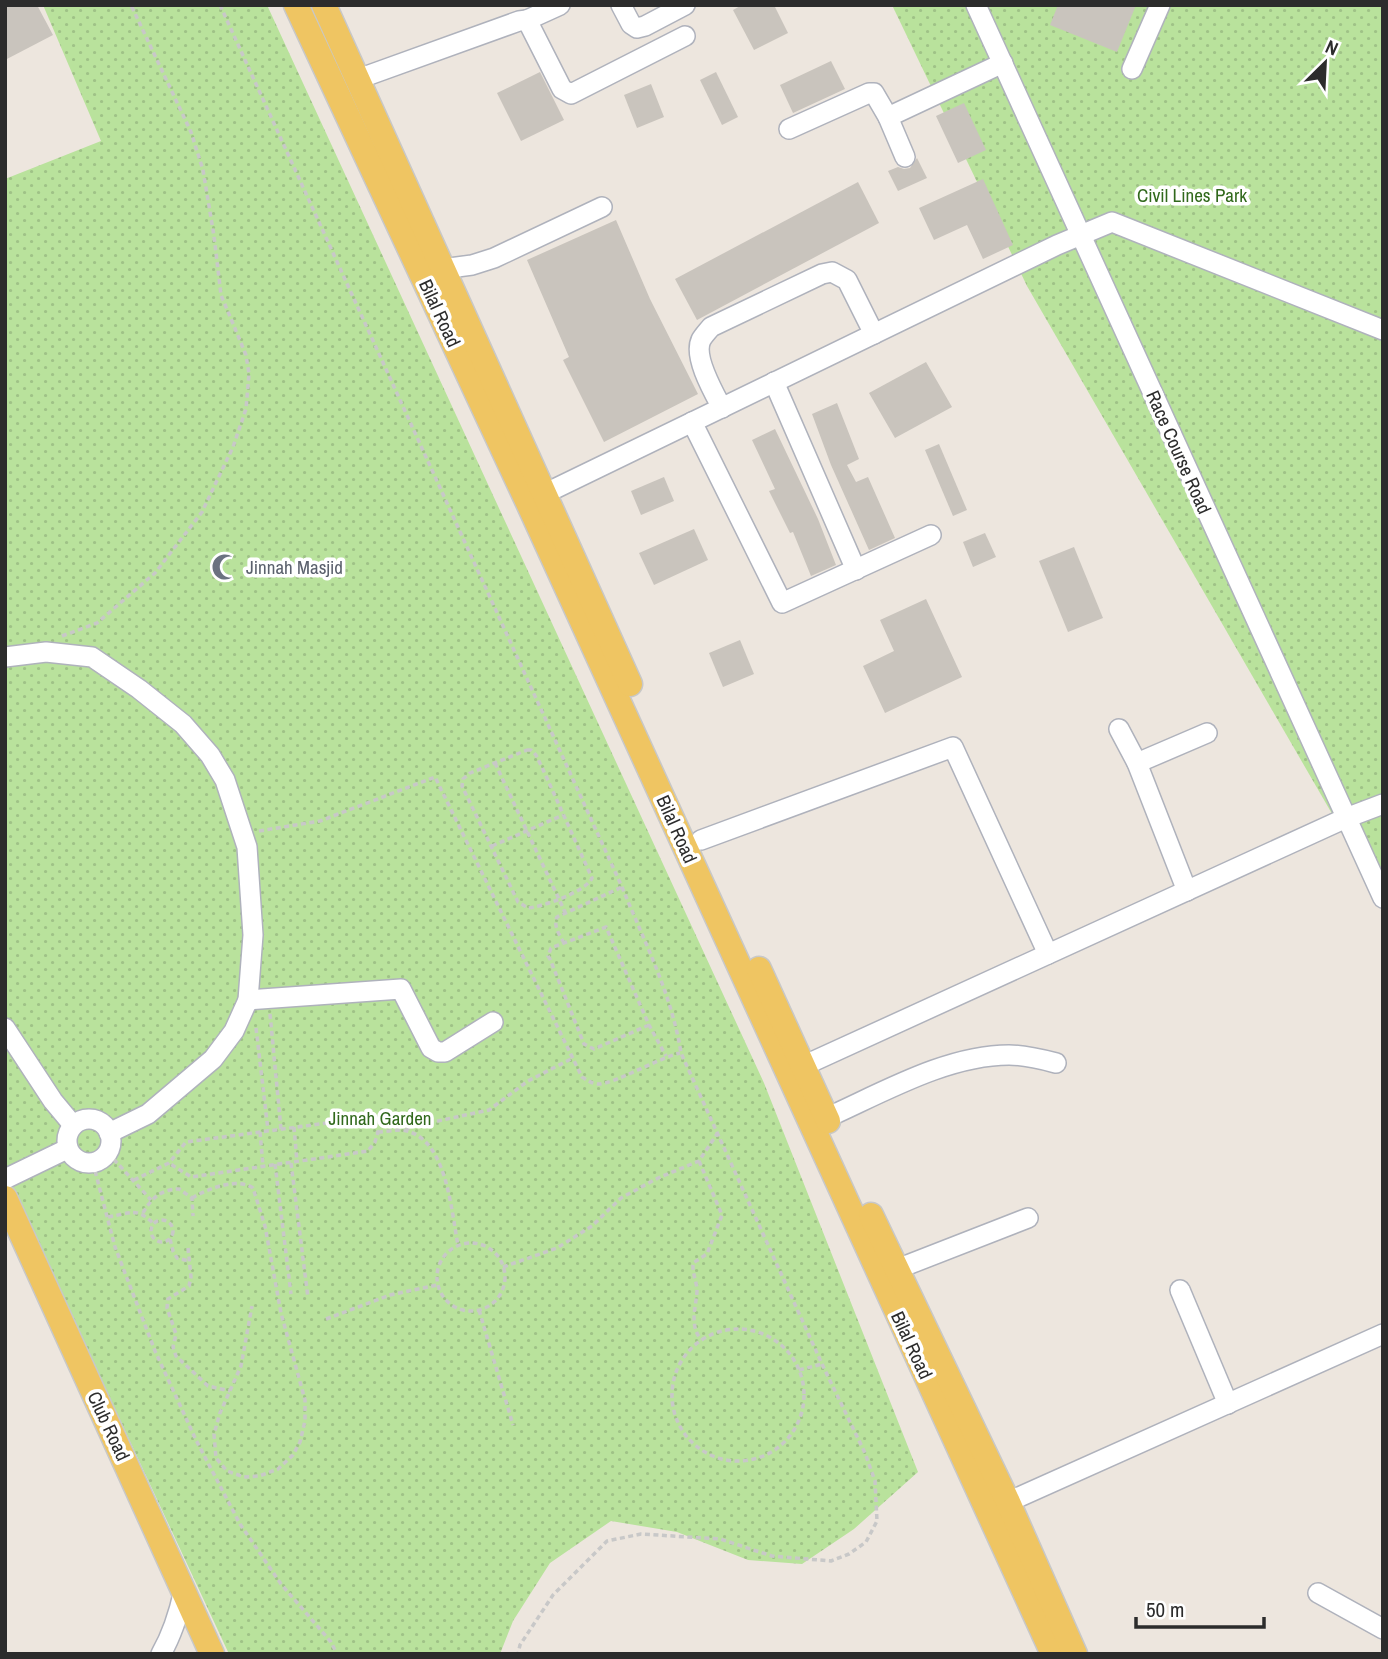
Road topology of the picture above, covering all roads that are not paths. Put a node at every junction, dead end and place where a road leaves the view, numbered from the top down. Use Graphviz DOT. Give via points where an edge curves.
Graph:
graph roads {
  1 [pos="296,5"];
  2 [pos="324,5"];
  3 [pos="560,5"];
  4 [pos="621,5"];
  5 [pos="685,5"];
  6 [pos="976,5"];
  7 [pos="1160,5"];
  8 [pos="527,20"];
  9 [pos="685,36"];
  10 [pos="1003,63"];
  11 [pos="1132,69"];
  12 [pos="358,79"];
  13 [pos="888,117"];
  14 [pos="789,129"];
  15 [pos="905,157"];
  16 [pos="602,207"];
  17 [pos="1081,236"];
  18 [pos="442,269"];
  19 [pos="1383,330"];
  20 [pos="874,334"];
  21 [pos="774,383"];
  22 [pos="722,408"];
  23 [pos="692,422"];
  24 [pos="544,494"];
  25 [pos="931,535"];
  26 [pos="856,570"];
  27 [pos="5,657"];
  28 [pos="1119,729"];
  29 [pos="1207,733"];
  30 [pos="1137,763"];
  31 [pos="1383,804"];
  32 [pos="1346,818"];
  33 [pos="701,840"];
  34 [pos="1187,891"];
  35 [pos="1383,898"];
  36 [pos="1048,954"];
  37 [pos="256,1000"];
  38 [pos="493,1022"];
  39 [pos="5,1027"];
  40 [pos="1056,1063"];
  41 [pos="803,1066"];
  42 [pos="827,1118"];
  43 [pos="74,1125"];
  44 [pos="109,1133"];
  45 [pos="68,1149"];
  46 [pos="5,1179"];
  47 [pos="5,1198"];
  48 [pos="1028,1218"];
  49 [pos="15,1236"];
  50 [pos="897,1269"];
  51 [pos="1180,1290"];
  52 [pos="1383,1334"];
  53 [pos="1228,1404"];
  54 [pos="1008,1502"];
  55 [pos="184,1590"];
  56 [pos="1318,1593"];
  57 [pos="1383,1629"];
  58 [pos="161,1654"];
  59 [pos="212,1654"];
  60 [pos="1054,1654"];
  61 [pos="1075,1654"];
  1 -- 60 [label="main road, Bilal Road"];
  2 -- 12 [label="main road, Bilal Road"];
  3 -- 8 [label="street"];
  4 -- 5 [label="street" via="637,28"];
  6 -- 10 [label="street, Race Course Road"];
  7 -- 11 [label="street"];
  8 -- 9 [label="street" via="562,89 571,93"];
  8 -- 12 [label="street"];
  10 -- 13 [label="street"];
  10 -- 17 [label="street, Race Course Road"];
  12 -- 18 [label="main road, Bilal Road"];
  13 -- 14 [label="street" via="878,98 869,93"];
  13 -- 15 [label="street"];
  16 -- 18 [label="street" via="484,262"];
  17 -- 19 [label="street" via="1112,222"];
  17 -- 20 [label="street"];
  17 -- 32 [label="street, Race Course Road"];
  18 -- 24 [label="main road, Bilal Road"];
  20 -- 21 [label="street"];
  20 -- 22 [label="street" via="846,280 832,272 711,327 698,350"];
  21 -- 22 [label="street"];
  21 -- 26 [label="street"];
  22 -- 23 [label="street"];
  23 -- 24 [label="street"];
  23 -- 26 [label="street" via="782,603"];
  24 -- 33 [label="main road, Bilal Road"];
  25 -- 26 [label="street"];
  27 -- 37 [label="street" via="46,652 92,657 183,724 210,755 225,780 247,847"];
  28 -- 30 [label="street"];
  29 -- 30 [label="street"];
  30 -- 34 [label="street"];
  31 -- 32 [label="street"];
  32 -- 34 [label="street"];
  32 -- 35 [label="street, Race Course Road"];
  33 -- 36 [label="street" via="953,747"];
  33 -- 41 [label="main road, Bilal Road"];
  34 -- 36 [label="street"];
  36 -- 41 [label="street"];
  37 -- 38 [label="street" via="401,989 431,1048 438,1052"];
  37 -- 44 [label="street" via="213,1059 148,1114"];
  39 -- 43 [label="street"];
  40 -- 42 [label="street" via="1008,1055 966,1061"];
  41 -- 42 [label="main road, Bilal Road"];
  42 -- 50 [label="main road, Bilal Road"];
  43 -- 44 [label="street" via="93,1120"];
  43 -- 45 [label="street" via="66,1140"];
  44 -- 45 [label="street" via="111,1143 101,1158 87,1164 75,1159"];
  45 -- 46 [label="street"];
  47 -- 49 [label="main road, Club Road"];
  48 -- 50 [label="street"];
  49 -- 55 [label="main road, Club Road"];
  50 -- 54 [label="main road, Bilal Road"];
  51 -- 53 [label="street"];
  52 -- 53 [label="street"];
  53 -- 54 [label="street"];
  54 -- 61 [label="main road, Bilal Road"];
  55 -- 58 [label="street" via="179,1615"];
  55 -- 59 [label="main road, Club Road"];
  56 -- 57 [label="street"];
}
